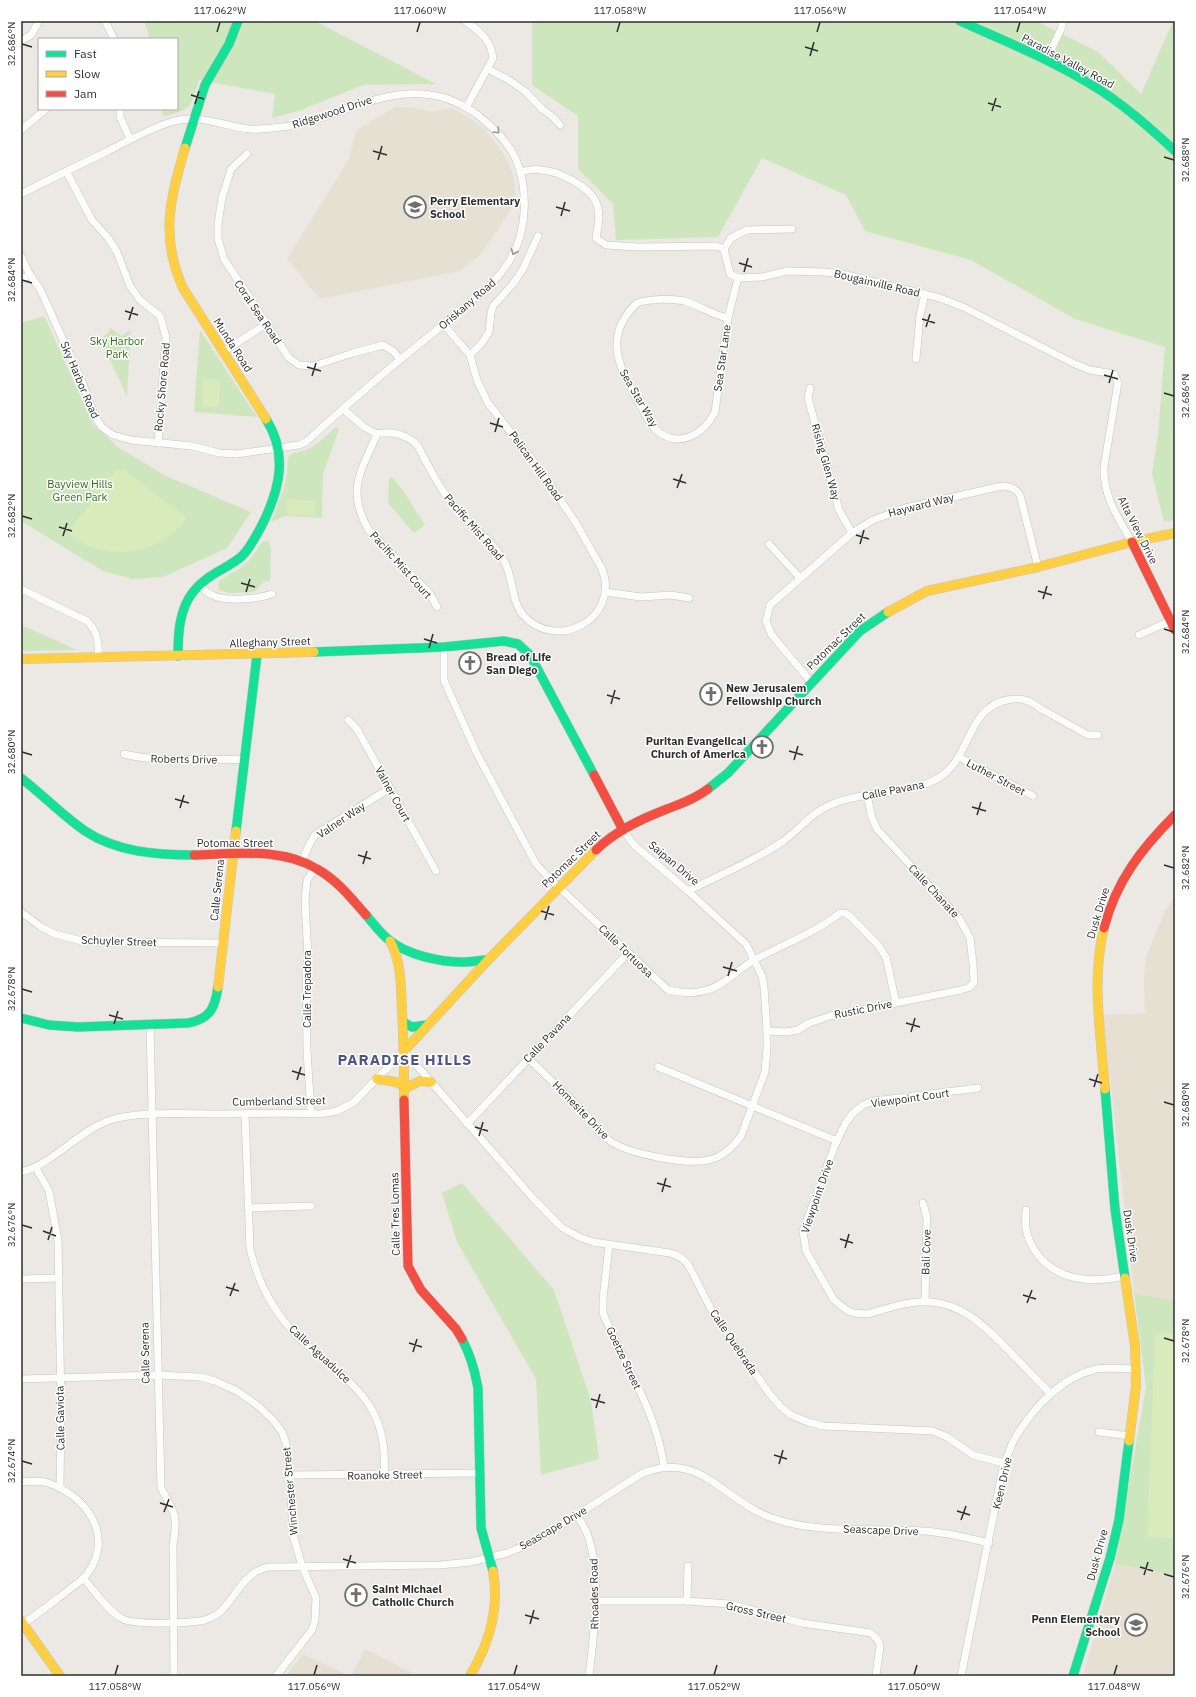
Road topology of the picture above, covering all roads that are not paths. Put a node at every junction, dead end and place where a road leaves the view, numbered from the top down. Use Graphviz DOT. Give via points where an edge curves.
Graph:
graph roads {
  1 [pos="105,21"];
  2 [pos="238,21"];
  3 [pos="465,21"];
  4 [pos="960,21"];
  5 [pos="1062,21"];
  6 [pos="38,23"];
  7 [pos="114,38"];
  8 [pos="21,41"];
  9 [pos="1046,61"];
  10 [pos="488,69"];
  11 [pos="467,106"];
  12 [pos="45,110"];
  13 [pos="120,110"];
  14 [pos="195,119"];
  15 [pos="560,125"];
  16 [pos="21,130"];
  17 [pos="130,139"];
  18 [pos="1175,151"];
  19 [pos="247,154"];
  20 [pos="66,171"];
  21 [pos="520,172"];
  22 [pos="21,194"];
  23 [pos="792,228"];
  24 [pos="538,236"];
  25 [pos="724,249"];
  26 [pos="21,256"];
  27 [pos="30,275"];
  28 [pos="738,278"];
  29 [pos="21,279"];
  30 [pos="925,294"];
  31 [pos="728,318"];
  32 [pos="266,324"];
  33 [pos="444,325"];
  34 [pos="223,352"];
  35 [pos="470,355"];
  36 [pos="400,359"];
  37 [pos="916,359"];
  38 [pos="810,388"];
  39 [pos="1117,389"];
  40 [pos="343,409"];
  41 [pos="699,432"];
  42 [pos="377,434"];
  43 [pos="158,443"];
  44 [pos="278,448"];
  45 [pos="852,533"];
  46 [pos="1175,533"];
  47 [pos="1132,542"];
  48 [pos="768,544"];
  49 [pos="1038,566"];
  50 [pos="800,578"];
  51 [pos="199,586"];
  52 [pos="21,589"];
  53 [pos="605,592"];
  54 [pos="272,594"];
  55 [pos="689,598"];
  56 [pos="437,607"];
  57 [pos="1170,621"];
  58 [pos="1175,630"];
  59 [pos="1139,635"];
  60 [pos="518,644"];
  61 [pos="444,647"];
  62 [pos="257,655"];
  63 [pos="178,656"];
  64 [pos="98,658"];
  65 [pos="21,659"];
  66 [pos="811,682"];
  67 [pos="348,720"];
  68 [pos="1098,735"];
  69 [pos="124,754"];
  70 [pos="959,757"];
  71 [pos="246,760"];
  72 [pos="21,778"];
  73 [pos="390,788"];
  74 [pos="867,795"];
  75 [pos="1033,796"];
  76 [pos="1175,815"];
  77 [pos="623,830"];
  78 [pos="233,853"];
  79 [pos="302,861"];
  80 [pos="315,868"];
  81 [pos="436,871"];
  82 [pos="559,887"];
  83 [pos="688,891"];
  84 [pos="21,912"];
  85 [pos="390,941"];
  86 [pos="224,943"];
  87 [pos="628,953"];
  88 [pos="755,959"];
  89 [pos="488,960"];
  90 [pos="961,990"];
  91 [pos="896,1003"];
  92 [pos="21,1018"];
  93 [pos="403,1022"];
  94 [pos="150,1025"];
  95 [pos="427,1026"];
  96 [pos="767,1031"];
  97 [pos="404,1051"];
  98 [pos="528,1058"];
  99 [pos="658,1067"];
  100 [pos="377,1079"];
  101 [pos="431,1082"];
  102 [pos="404,1087"];
  103 [pos="978,1088"];
  104 [pos="752,1105"];
  105 [pos="311,1113"];
  106 [pos="246,1114"];
  107 [pos="152,1115"];
  108 [pos="467,1124"];
  109 [pos="837,1141"];
  110 [pos="36,1168"];
  111 [pos="21,1172"];
  112 [pos="922,1203"];
  113 [pos="311,1206"];
  114 [pos="248,1208"];
  115 [pos="1026,1210"];
  116 [pos="609,1245"];
  117 [pos="1124,1276"];
  118 [pos="58,1278"];
  119 [pos="21,1279"];
  120 [pos="925,1302"];
  121 [pos="1136,1369"];
  122 [pos="157,1375"];
  123 [pos="59,1378"];
  124 [pos="21,1379"];
  125 [pos="1050,1394"];
  126 [pos="1099,1432"];
  127 [pos="1130,1436"];
  128 [pos="1004,1463"];
  129 [pos="664,1467"];
  130 [pos="479,1474"];
  131 [pos="290,1475"];
  132 [pos="384,1475"];
  133 [pos="21,1482"];
  134 [pos="60,1488"];
  135 [pos="577,1516"];
  136 [pos="989,1543"];
  137 [pos="489,1557"];
  138 [pos="302,1566"];
  139 [pos="688,1566"];
  140 [pos="83,1578"];
  141 [pos="596,1601"];
  142 [pos="687,1601"];
  143 [pos="22,1622"];
  144 [pos="174,1622"];
  145 [pos="60,1676"];
  146 [pos="174,1676"];
  147 [pos="276,1676"];
  148 [pos="470,1676"];
  149 [pos="589,1676"];
  150 [pos="876,1676"];
  151 [pos="961,1676"];
  152 [pos="1073,1676"];
  1 -- 7 [label="street"];
  2 -- 14 [label="street, Munda Road" via="229,44 205,85"];
  3 -- 10 [label="street" via="482,34 489,44 493,58"];
  4 -- 9 [label="street, Paradise Valley Road"];
  5 -- 9 [label="street" via="1062,27"];
  6 -- 8 [label="street" via="31,35"];
  9 -- 18 [label="street, Paradise Valley Road" via="1108,96 1148,126"];
  10 -- 11 [label="street"];
  10 -- 15 [label="street" via="526,92"];
  11 -- 14 [label="street, Ridgewood Drive" via="448,98 410,93 380,97 284,127 248,129"];
  11 -- 21 [label="street, Oriskany Road, one-way" via="501,135"];
  12 -- 16 [label="street"];
  13 -- 17 [label="street" via="120,117"];
  14 -- 17 [label="street, Ridgewood Drive" via="174,121"];
  14 -- 34 [label="street, Munda Road" via="170,205 170,244 175,270 183,288"];
  17 -- 20 [label="street, Ridgewood Drive"];
  19 -- 32 [label="street, Coral Sea Road" via="231,169 222,198 218,239 224,259"];
  20 -- 22 [label="street, Ridgewood Drive"];
  20 -- 43 [label="street, Rocky Shore Road" via="92,220 117,252 130,286 140,300 160,316 166,336"];
  21 -- 25 [label="street" via="537,169 549,171 587,189 598,209 596,238 606,245 638,248 716,246"];
  21 -- 33 [label="street, Oriskany Road, one-way" via="524,190 524,214 513,255 495,281"];
  23 -- 25 [label="street" via="747,230 731,238"];
  24 -- 35 [label="street" via="523,269 493,306 489,332"];
  25 -- 28 [label="street" via="730,274"];
  26 -- 27 [label="street, Sky Harbor Road"];
  27 -- 29 [label="street"];
  27 -- 43 [label="street, Sky Harbor Road" via="40,289 98,422 107,432 119,438"];
  28 -- 30 [label="street, Bougainville Road" via="787,271 824,272"];
  28 -- 31 [label="street, Sea Star Lane"];
  30 -- 37 [label="street" via="920,315"];
  30 -- 39 [label="street, Bougainville Road" via="963,307 1075,364 1090,370 1114,374 1118,383"];
  31 -- 41 [label="street, Sea Star Lane" via="715,412"];
  31 -- 41 [label="street, Sea Star Way" via="684,301 644,301 637,303 630,310 620,326 617,344 620,367 655,429 674,438 690,438"];
  32 -- 34 [label="street"];
  32 -- 36 [label="street, Coral Sea Road" via="289,358 300,364 313,366 383,345"];
  33 -- 35 [label="street, Pelican Hill Road"];
  33 -- 36 [label="street, Oriskany Road"];
  34 -- 44 [label="street, Munda Road" via="269,423"];
  35 -- 53 [label="street, Pelican Hill Road" via="477,380 488,402 543,474 576,523 605,577"];
  36 -- 40 [label="street, Oriskany Road"];
  38 -- 45 [label="street, Rising Glen Way" via="808,398 840,510"];
  39 -- 47 [label="street, Alta View Drive" via="1104,474 1110,503"];
  40 -- 42 [label="street" via="364,427"];
  40 -- 44 [label="street, Oriskany Road" via="307,441"];
  42 -- 53 [label="street, Pacific Mist Road" via="399,434 420,448 447,496 503,557 510,572 518,607 533,624 556,631 577,628 598,611"];
  42 -- 56 [label="street, Pacific Mist Court" via="358,480 357,502 361,517 368,529 430,594"];
  43 -- 44 [label="street, Sky Harbor Road" via="192,446 219,454"];
  44 -- 51 [label="street, Munda Road" via="280,474 276,490 255,539 243,555 211,575"];
  45 -- 49 [label="street, Hayward Way" via="891,512 1010,486 1020,495"];
  45 -- 50 [label="street, Hayward Way"];
  46 -- 47 [label="street, Potomac Street"];
  47 -- 49 [label="street, Potomac Street"];
  47 -- 57 [label="street, Alta View Drive"];
  48 -- 50 [label="street"];
  49 -- 66 [label="street, Potomac Street" via="938,588 906,601 860,631"];
  50 -- 66 [label="street, Hayward Way" via="770,605 766,621 771,634"];
  51 -- 54 [label="street" via="222,599"];
  51 -- 63 [label="street, Munda Road" via="188,600 181,616 178,629"];
  52 -- 64 [label="street" via="87,621 97,636"];
  53 -- 55 [label="street" via="641,597 671,595"];
  57 -- 58 [label="street, Alta View Drive"];
  57 -- 59 [label="street"];
  60 -- 61 [label="street, Alleghany Street" via="504,641"];
  60 -- 77 [label="street, Saipan Drive" via="530,655"];
  61 -- 62 [label="street, Alleghany Street"];
  61 -- 82 [label="street, Calle Tortuosa" via="444,680 476,752 536,864"];
  62 -- 63 [label="street, Alleghany Street"];
  62 -- 71 [label="street, Calle Serena"];
  63 -- 64 [label="street, Alleghany Street"];
  64 -- 65 [label="street, Alleghany Street"];
  66 -- 77 [label="street, Potomac Street" via="728,773 702,794"];
  67 -- 73 [label="street, Valner Court" via="357,729"];
  68 -- 70 [label="street, Calle Pavana" via="1088,735 1026,700 1007,700 992,705 979,716"];
  69 -- 71 [label="street, Roberts Drive" via="166,761"];
  70 -- 74 [label="street, Calle Pavana" via="946,773 927,784"];
  70 -- 75 [label="street, Luther Street"];
  71 -- 78 [label="street, Calle Serena"];
  72 -- 78 [label="street, Potomac Street" via="78,826 112,844 144,854 168,856"];
  73 -- 79 [label="street, Valner Way" via="315,835"];
  73 -- 81 [label="street, Valner Court"];
  74 -- 83 [label="street, Calle Pavana" via="838,801 817,811 783,841"];
  74 -- 90 [label="street, Calle Chanate" via="876,829 966,928 971,943 974,982 970,987"];
  76 -- 117 [label="street, Dusk Drive" via="1158,830 1120,883 1105,922 1099,956 1097,988 1115,1209"];
  77 -- 82 [label="street, Potomac Street" via="606,840"];
  77 -- 83 [label="street, Saipan Drive" via="634,845"];
  78 -- 79 [label="street, Potomac Street" via="277,855"];
  78 -- 86 [label="street, Calle Serena"];
  79 -- 80 [label="street, Potomac Street"];
  80 -- 85 [label="street, Potomac Street" via="343,888"];
  80 -- 105 [label="street, Calle Trepadora" via="307,880 305,901"];
  82 -- 87 [label="street, Calle Tortuosa"];
  82 -- 89 [label="street, Potomac Street"];
  83 -- 88 [label="street, Saipan Drive" via="746,944"];
  84 -- 86 [label="street, Schuyler Street" via="55,934 86,942"];
  85 -- 89 [label="street, Potomac Street" via="408,951 430,957 469,963"];
  85 -- 93 [label="street, Calle Tres Lomas" via="394,948 401,981"];
  86 -- 94 [label="street, Calle Serena" via="216,1002 207,1016 194,1023"];
  87 -- 88 [label="street, Calle Tortuosa" via="668,990 675,992 708,990"];
  87 -- 98 [label="street, Calle Pavana"];
  88 -- 91 [label="street, Calle Tortuosa" via="828,923 840,913 845,913 852,917 878,945 886,958"];
  88 -- 96 [label="street, Saipan Drive" via="764,988"];
  89 -- 95 [label="street, Cumberland Street"];
  90 -- 91 [label="street, Rustic Drive"];
  91 -- 96 [label="street, Rustic Drive" via="830,1016 810,1022 798,1030"];
  92 -- 94 [label="street" via="52,1026"];
  93 -- 95 [label="street" via="412,1027"];
  93 -- 97 [label="street, Calle Tres Lomas"];
  94 -- 107 [label="street, Calle Serena"];
  95 -- 97 [label="street, Cumberland Street"];
  96 -- 104 [label="street, Saipan Drive" via="765,1072"];
  97 -- 100 [label="street, Cumberland Street"];
  97 -- 101 [label="street, Calle Quebrada"];
  97 -- 102 [label="street, Calle Tres Lomas"];
  98 -- 104 [label="street, Homesite Drive" via="609,1140 638,1153 691,1161 714,1158 737,1141"];
  98 -- 108 [label="street, Calle Pavana"];
  99 -- 104 [label="street"];
  100 -- 102 [label="street" via="396,1082"];
  100 -- 105 [label="street, Cumberland Street" via="343,1109 320,1114"];
  101 -- 102 [label="street" via="420,1081"];
  101 -- 108 [label="street, Calle Quebrada"];
  102 -- 130 [label="street, Calle Tres Lomas" via="408,1266 421,1290 456,1329 467,1348 478,1388"];
  103 -- 109 [label="street, Viewpoint Court" via="874,1101 863,1105 852,1114"];
  104 -- 109 [label="street"];
  105 -- 106 [label="street, Cumberland Street"];
  106 -- 107 [label="street, Cumberland Street"];
  106 -- 114 [label="street, Calle Aguadulce"];
  107 -- 110 [label="street, Cumberland Street" via="125,1116 110,1120 89,1130"];
  107 -- 122 [label="street, Calle Serena"];
  108 -- 116 [label="street, Calle Quebrada" via="561,1227 578,1237"];
  109 -- 120 [label="street, Viewpoint Drive" via="803,1231 810,1259 834,1300 848,1311 867,1314 910,1303"];
  110 -- 111 [label="street, Cumberland Street"];
  110 -- 118 [label="street, Calle Gaviota" via="49,1191 57,1233"];
  112 -- 120 [label="street, Bali Cove" via="927,1218"];
  113 -- 114 [label="street"];
  114 -- 132 [label="street, Calle Aguadulce" via="250,1249 255,1270 263,1287 289,1327 360,1392 371,1407 384,1440"];
  115 -- 117 [label="street" via="1026,1230 1031,1243 1044,1261 1056,1270 1070,1277 1086,1280"];
  116 -- 128 [label="street, Calle Quebrada" via="670,1253 684,1260 714,1316 769,1393 791,1415 823,1426 933,1431 947,1437 973,1455"];
  116 -- 129 [label="street, Goetze Street" via="603,1313 655,1424 662,1446"];
  117 -- 121 [label="street, Dusk Drive"];
  118 -- 119 [label="street"];
  118 -- 123 [label="street, Calle Gaviota"];
  120 -- 125 [label="street, Viewpoint Drive" via="943,1304 969,1314 986,1327"];
  121 -- 125 [label="street, Keen Drive" via="1097,1369 1076,1376"];
  121 -- 127 [label="street, Dusk Drive"];
  122 -- 123 [label="street, Winchester Street"];
  122 -- 131 [label="street, Winchester Street" via="208,1379 247,1397 265,1412 282,1432"];
  122 -- 144 [label="street, Calle Serena" via="160,1488 174,1512 177,1524 173,1546"];
  123 -- 124 [label="street, Winchester Street"];
  123 -- 134 [label="street, Calle Gaviota"];
  125 -- 128 [label="street, Keen Drive" via="1037,1407 1015,1438"];
  126 -- 127 [label="street"];
  127 -- 152 [label="street, Dusk Drive" via="1119,1520"];
  128 -- 136 [label="street, Keen Drive"];
  129 -- 135 [label="street, Seascape Drive" via="641,1474"];
  129 -- 136 [label="street, Seascape Drive" via="685,1468 699,1473 752,1509 791,1524 826,1528 925,1531"];
  130 -- 132 [label="street, Roanoke Street"];
  130 -- 137 [label="street, Calle Tres Lomas" via="481,1528"];
  131 -- 132 [label="street, Roanoke Street"];
  131 -- 138 [label="street, Winchester Street" via="293,1535"];
  133 -- 134 [label="street" via="44,1482"];
  134 -- 140 [label="street" via="80,1500 89,1511 95,1525 98,1539 96,1553 91,1567"];
  135 -- 137 [label="street, Seascape Drive" via="522,1547"];
  135 -- 141 [label="street, Rhoades Road" via="593,1549"];
  136 -- 151 [label="street, Keen Drive"];
  137 -- 138 [label="street, Seascape Drive" via="471,1562 440,1565"];
  137 -- 148 [label="street, Calle Tres Lomas" via="495,1591 494,1619 486,1646"];
  138 -- 144 [label="street, Seascape Drive" via="261,1568 248,1578 217,1614 204,1620"];
  138 -- 147 [label="street, Winchester Street" via="316,1598 315,1620 312,1630"];
  139 -- 142 [label="street"];
  140 -- 143 [label="street"];
  140 -- 144 [label="street, Seascape Drive" via="122,1619 136,1622"];
  141 -- 142 [label="street, Gross Street"];
  141 -- 149 [label="street, Rhoades Road"];
  142 -- 150 [label="street, Gross Street" via="730,1604 802,1623 871,1633 880,1646"];
  143 -- 145 [label="street"];
  144 -- 146 [label="street, Calle Serena"];
}
